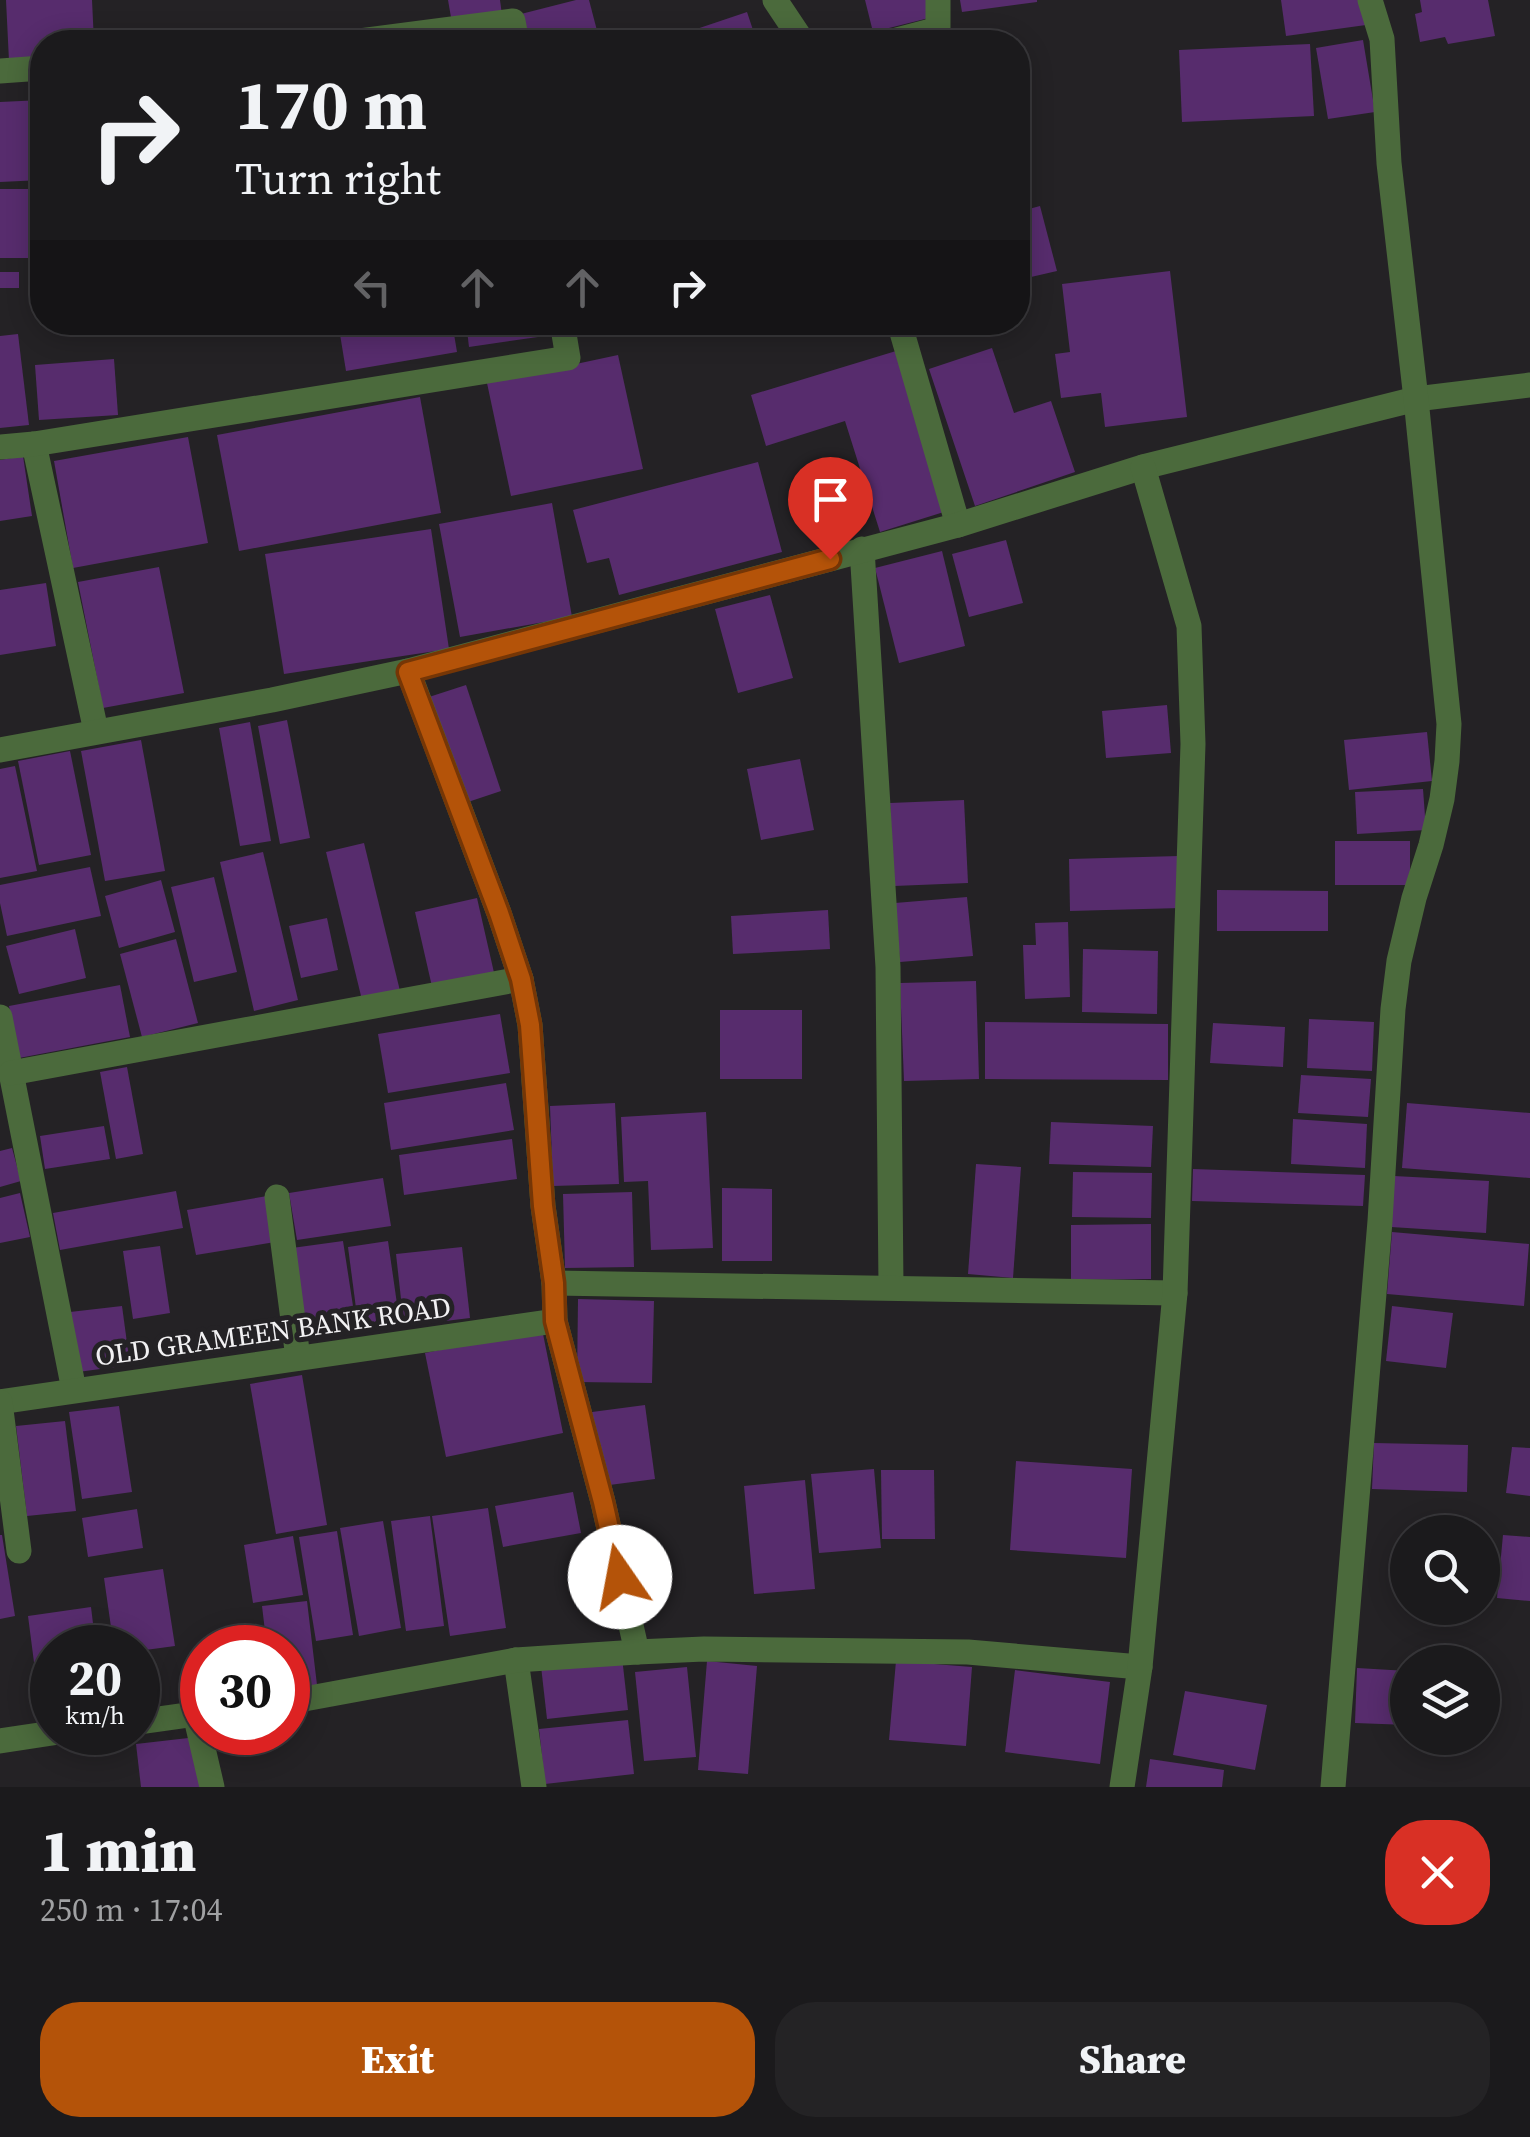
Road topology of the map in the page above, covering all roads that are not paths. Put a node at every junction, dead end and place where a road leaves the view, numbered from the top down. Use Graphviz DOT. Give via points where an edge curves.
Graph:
graph roads {
  1 [pos="775,0"];
  2 [pos="938,0"];
  3 [pos="1370,0"];
  4 [pos="444,30"];
  5 [pos="515,30"];
  6 [pos="795,30"];
  7 [pos="938,30"];
  8 [pos="30,69"];
  9 [pos="0,71"];
  10 [pos="564,335"];
  11 [pos="903,335"];
  12 [pos="1530,385"];
  13 [pos="1416,398"];
  14 [pos="34,444"];
  15 [pos="0,447"];
  16 [pos="1143,466"];
  17 [pos="958,524"];
  18 [pos="862,550"];
  19 [pos="408,672"];
  20 [pos="96,731"];
  21 [pos="0,750"];
  22 [pos="521,979"];
  23 [pos="0,1017"];
  24 [pos="11,1072"];
  25 [pos="277,1196"];
  26 [pos="554,1283"];
  27 [pos="890,1287"];
  28 [pos="1174,1293"];
  29 [pos="555,1321"];
  30 [pos="298,1358"];
  31 [pos="74,1390"];
  32 [pos="0,1402"];
  33 [pos="19,1551"];
  34 [pos="637,1652"];
  35 [pos="516,1660"];
  36 [pos="1140,1666"];
  37 [pos="310,1698"];
  38 [pos="30,1736"];
  39 [pos="0,1741"];
  40 [pos="206,1755"];
  41 [pos="212,1787"];
  42 [pos="534,1787"];
  43 [pos="1122,1787"];
  44 [pos="1332,1787"];
  1 -- 6 [label="street"];
  2 -- 7 [label="street"];
  3 -- 13 [label="street" via="1382,39"];
  4 -- 5 [label="street" via="513,21"];
  8 -- 9 [label="street"];
  10 -- 14 [label="street" via="568,358"];
  11 -- 17 [label="street"];
  12 -- 13 [label="street"];
  13 -- 16 [label="street"];
  13 -- 44 [label="street" via="1449,724 1447,760 1399,961"];
  14 -- 15 [label="street"];
  14 -- 20 [label="street"];
  16 -- 17 [label="street"];
  16 -- 28 [label="street" via="1188,626 1192,744"];
  17 -- 18 [label="street"];
  18 -- 19 [label="street"];
  18 -- 27 [label="street" via="888,966"];
  19 -- 20 [label="street"];
  19 -- 22 [label="street"];
  20 -- 21 [label="street"];
  22 -- 24 [label="street"];
  22 -- 26 [label="street"];
  23 -- 24 [label="street"];
  24 -- 31 [label="street"];
  25 -- 30 [label="street"];
  26 -- 27 [label="street"];
  26 -- 29 [label="street"];
  27 -- 28 [label="street"];
  28 -- 36 [label="street"];
  29 -- 30 [label="street, OLD GRAMEEN BANK ROAD"];
  29 -- 34 [label="street"];
  30 -- 31 [label="street, OLD GRAMEEN BANK ROAD"];
  31 -- 32 [label="street, OLD GRAMEEN BANK ROAD"];
  32 -- 33 [label="street"];
  34 -- 35 [label="street"];
  34 -- 36 [label="street" via="968,1652"];
  35 -- 37 [label="street"];
  35 -- 42 [label="street"];
  36 -- 43 [label="street"];
  38 -- 39 [label="street"];
  40 -- 41 [label="street"];
}
